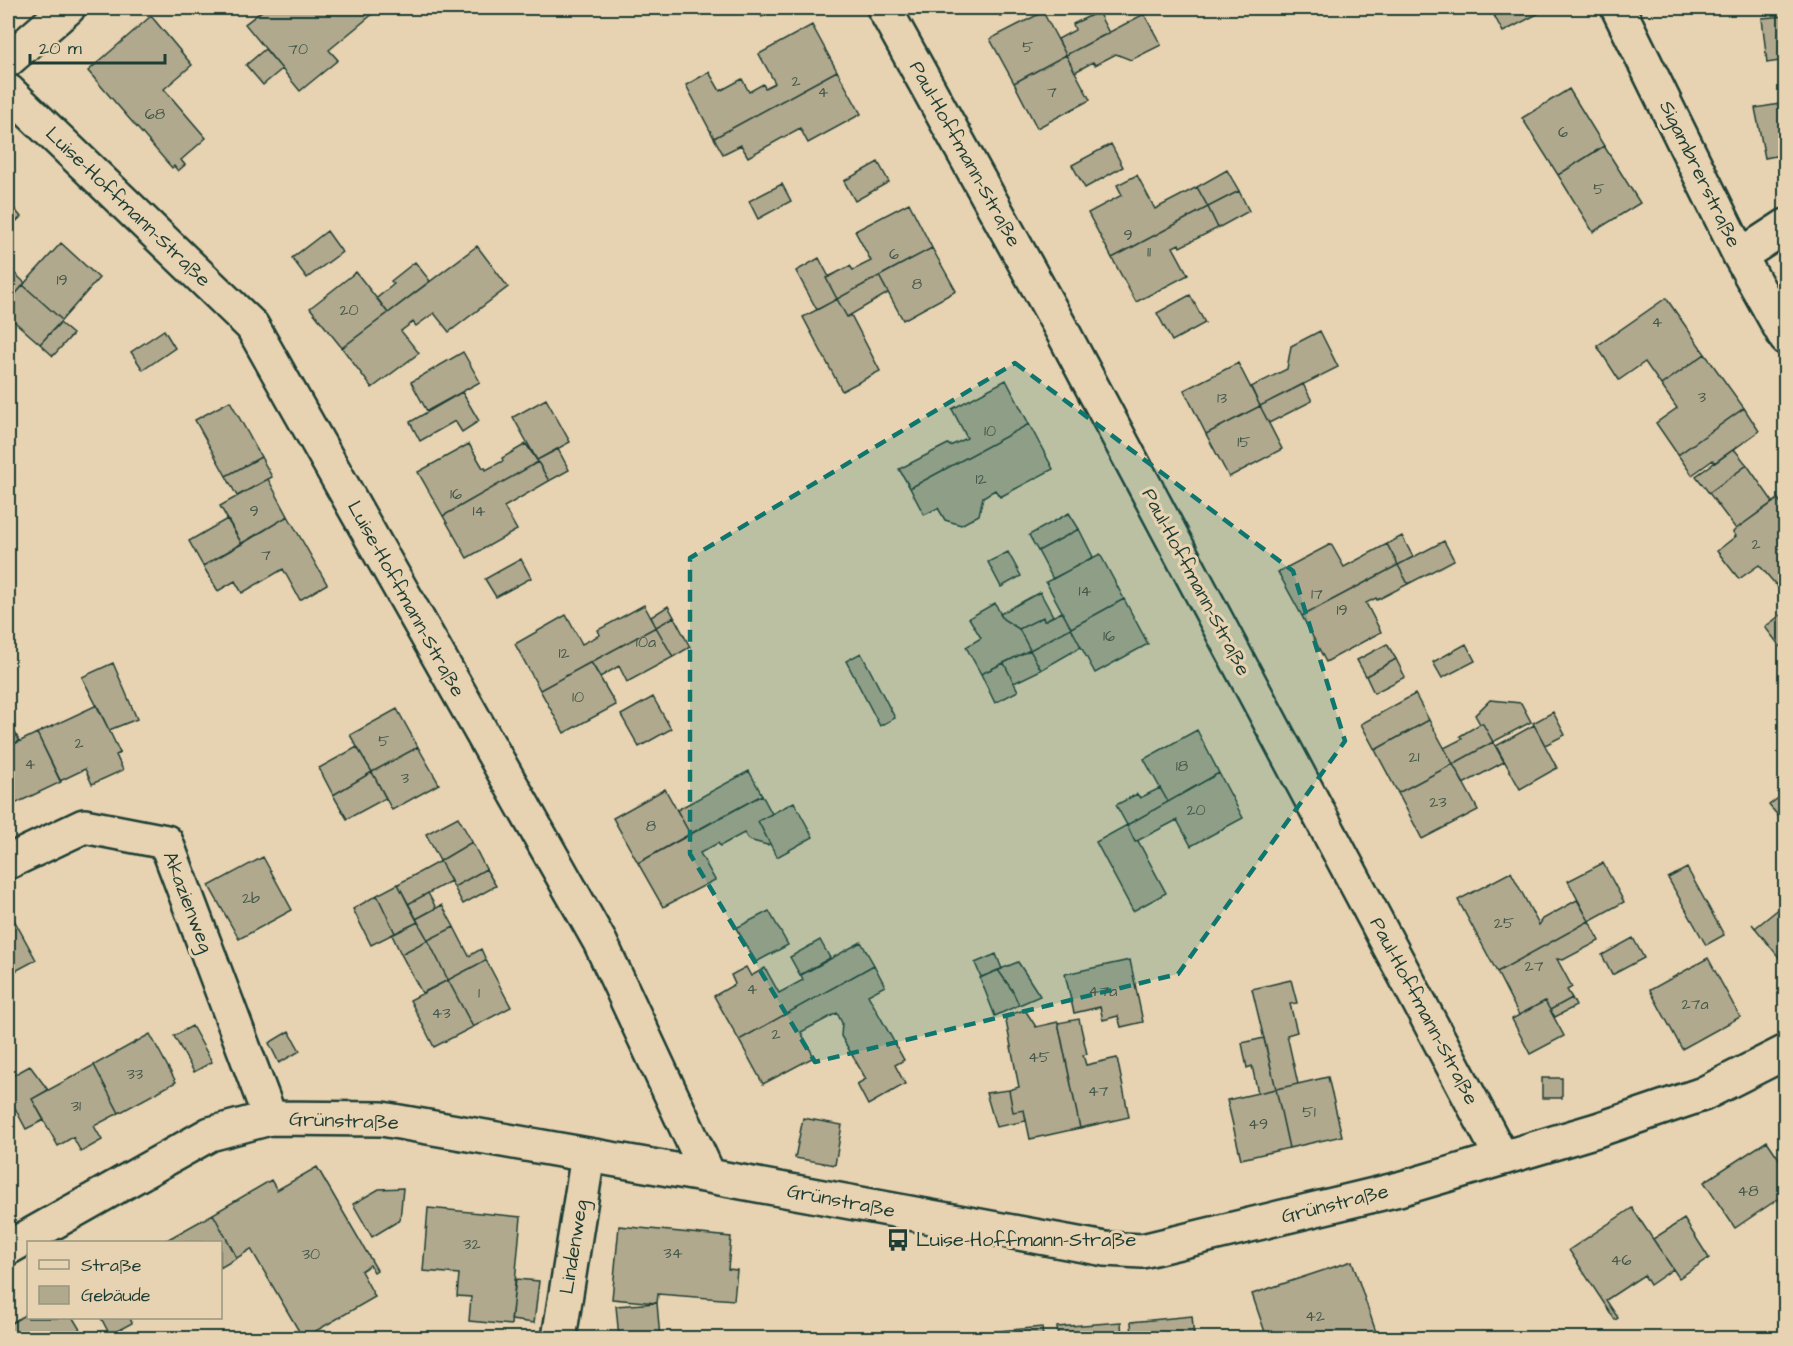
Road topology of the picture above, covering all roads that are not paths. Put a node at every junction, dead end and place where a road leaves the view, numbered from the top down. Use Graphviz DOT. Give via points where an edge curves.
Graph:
graph roads {
  1 [pos="68,8"];
  2 [pos="884,8"];
  3 [pos="1618,8"];
  4 [pos="8,60"];
  5 [pos="8,91"];
  6 [pos="1785,226"];
  7 [pos="1740,256"];
  8 [pos="1785,338"];
  9 [pos="8,862"];
  10 [pos="1785,1052"];
  11 [pos="270,1118"];
  12 [pos="588,1155"];
  13 [pos="1502,1158"];
  14 [pos="709,1176"];
  15 [pos="8,1248"];
  16 [pos="559,1338"];
  1 -- 4 [label="street"];
  2 -- 13 [label="street, Paul-Hoffmann-Straße" via="1064,334"];
  3 -- 7 [label="street, Sigambrerstraße"];
  5 -- 14 [label="street, Luise-Hoffmann-Straße" via="252,326 600,942"];
  6 -- 7 [label="street"];
  7 -- 8 [label="street, Sigambrerstraße"];
  9 -- 11 [label="street, Akazienweg" via="84,826 166,842"];
  10 -- 13 [label="street, Grünstraße" via="1702,1094"];
  11 -- 12 [label="street, Grünstraße" via="382,1119"];
  11 -- 15 [label="street, Grünstraße" via="210,1134"];
  12 -- 14 [label="street, Grünstraße"];
  12 -- 16 [label="street, Lindenweg"];
  13 -- 14 [label="street, Grünstraße" via="1399,1189 1142,1251 1105,1250"];
}
